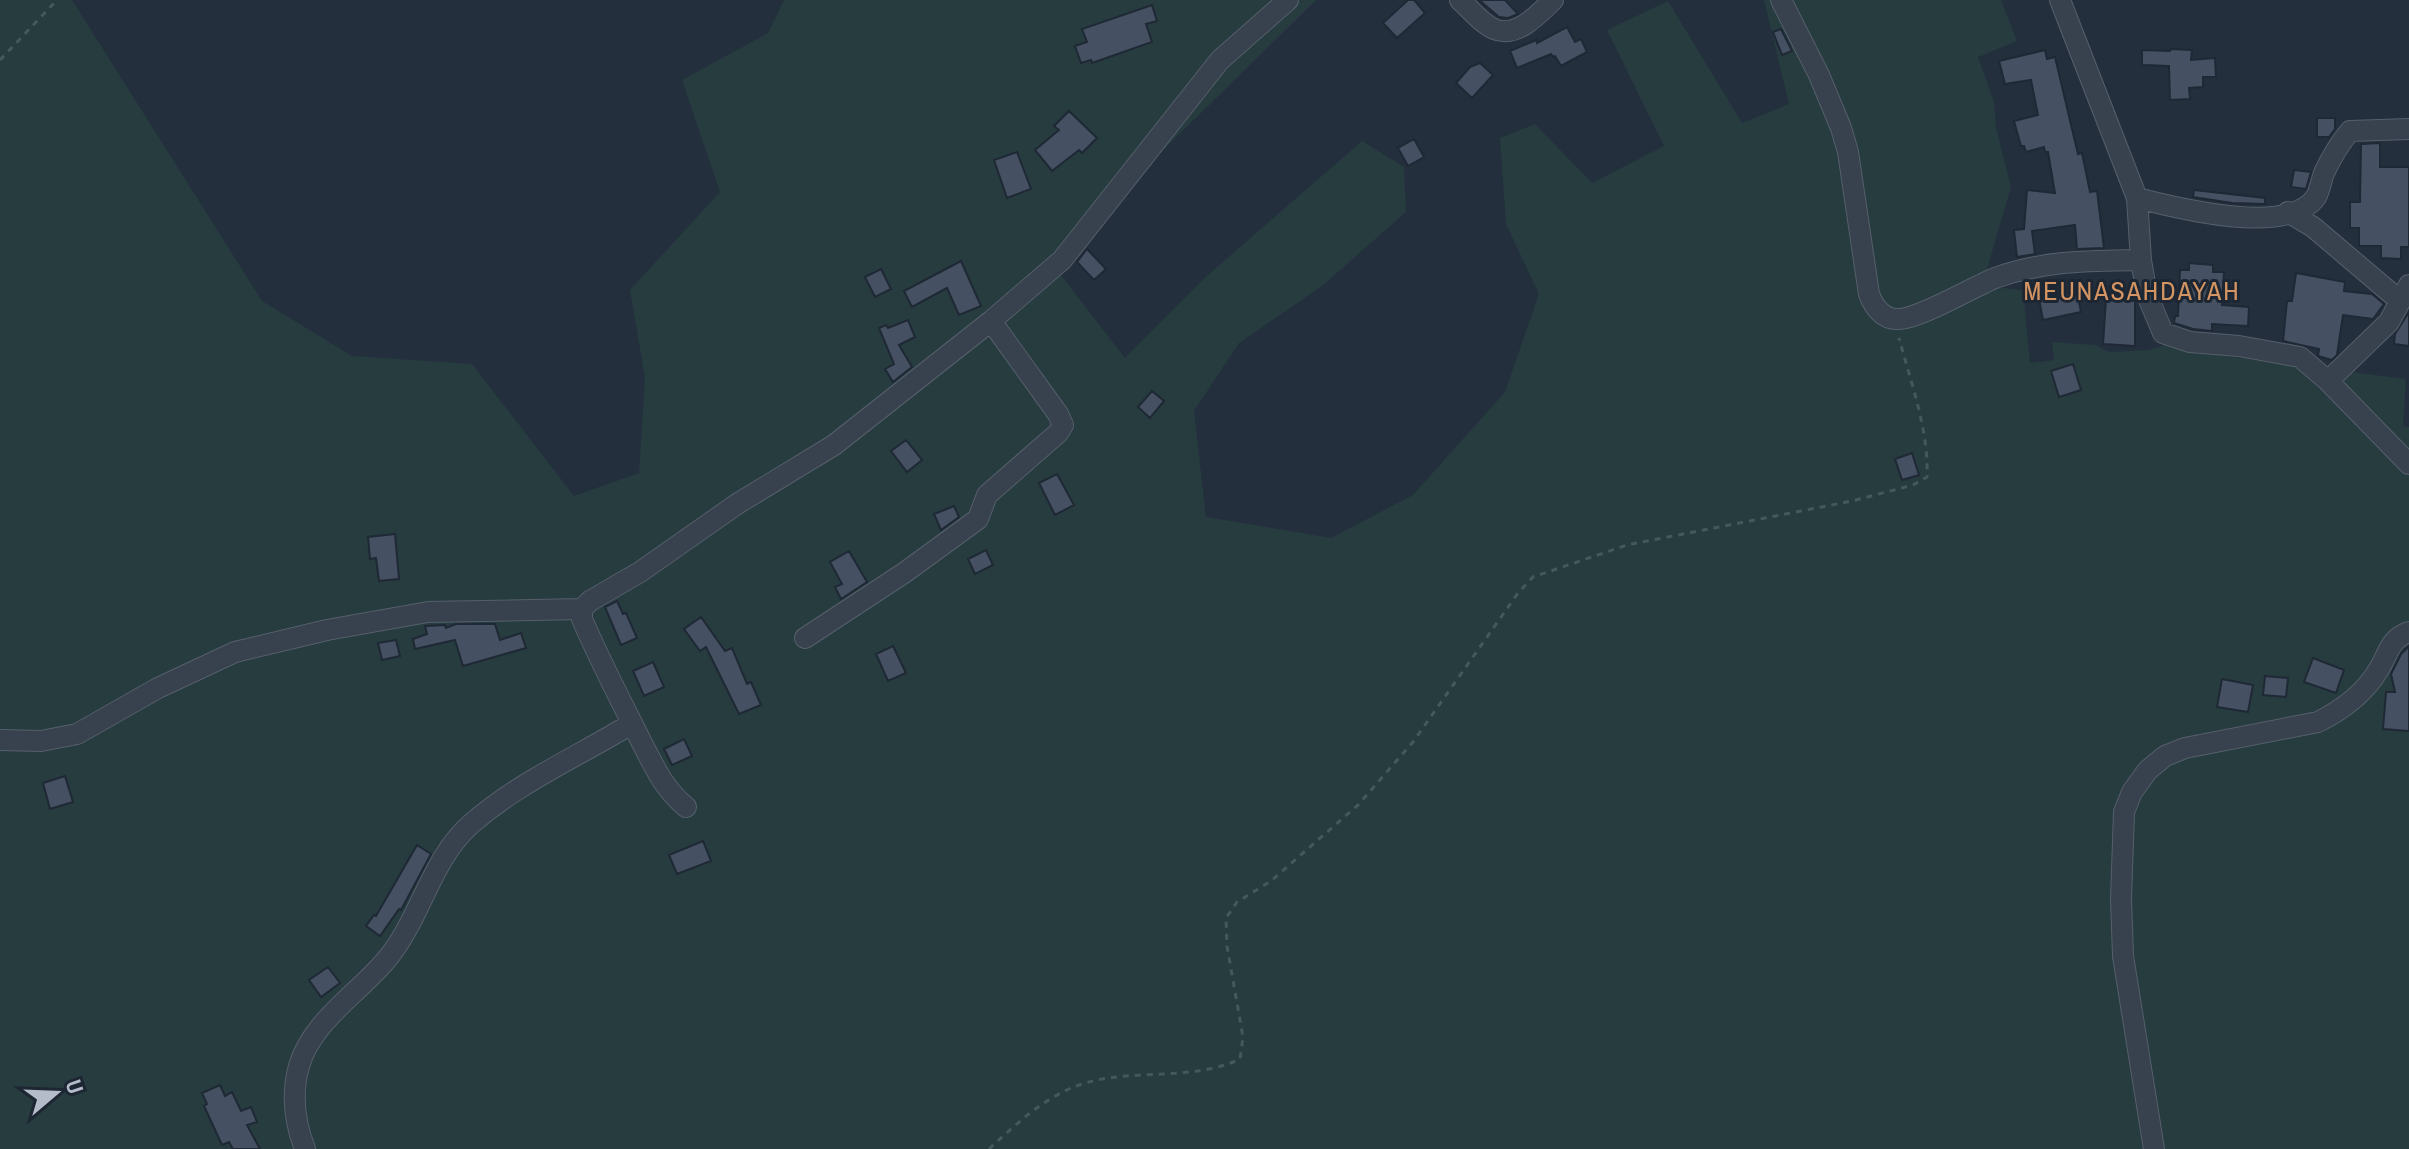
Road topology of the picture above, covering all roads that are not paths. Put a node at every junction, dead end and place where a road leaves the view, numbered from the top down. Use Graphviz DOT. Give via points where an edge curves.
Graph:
graph roads {
  1 [pos="1288,0"];
  2 [pos="1460,0"];
  3 [pos="1553,0"];
  4 [pos="1781,0"];
  5 [pos="2060,0"];
  6 [pos="2409,129"];
  7 [pos="2137,198"];
  8 [pos="2288,212"];
  9 [pos="2141,260"];
  10 [pos="2404,292"];
  11 [pos="991,321"];
  12 [pos="2328,381"];
  13 [pos="2409,464"];
  14 [pos="582,609"];
  15 [pos="2409,632"];
  16 [pos="805,638"];
  17 [pos="631,724"];
  18 [pos="0,740"];
  19 [pos="686,807"];
  20 [pos="305,1149"];
  21 [pos="2154,1149"];
  1 -- 11 [label="street" via="1220,60 1062,260"];
  2 -- 3 [label="street" via="1494,30 1509,30"];
  4 -- 9 [label="street" via="1841,128 1869,294 1886,317 1913,316 1995,278 2040,264"];
  5 -- 7 [label="street"];
  6 -- 8 [label="street" via="2350,131 2316,197"];
  7 -- 8 [label="street" via="2229,216"];
  7 -- 9 [label="street"];
  8 -- 10 [label="street"];
  9 -- 12 [label="street" via="2147,295 2163,333 2190,342 2300,357"];
  10 -- 12 [label="street" via="2389,322"];
  11 -- 14 [label="street" via="834,445"];
  11 -- 16 [label="street" via="1063,425 987,495 978,519"];
  12 -- 13 [label="street"];
  14 -- 17 [label="street"];
  14 -- 18 [label="street" via="428,612 327,630 235,652 77,734 41,741"];
  15 -- 21 [label="street" via="2393,640 2379,669 2338,712 2318,722 2185,748 2148,770 2132,792 2124,812 2123,956"];
  17 -- 19 [label="street" via="656,773"];
  17 -- 20 [label="street" via="529,781 454,841 389,957 312,1035 292,1102"];
}
